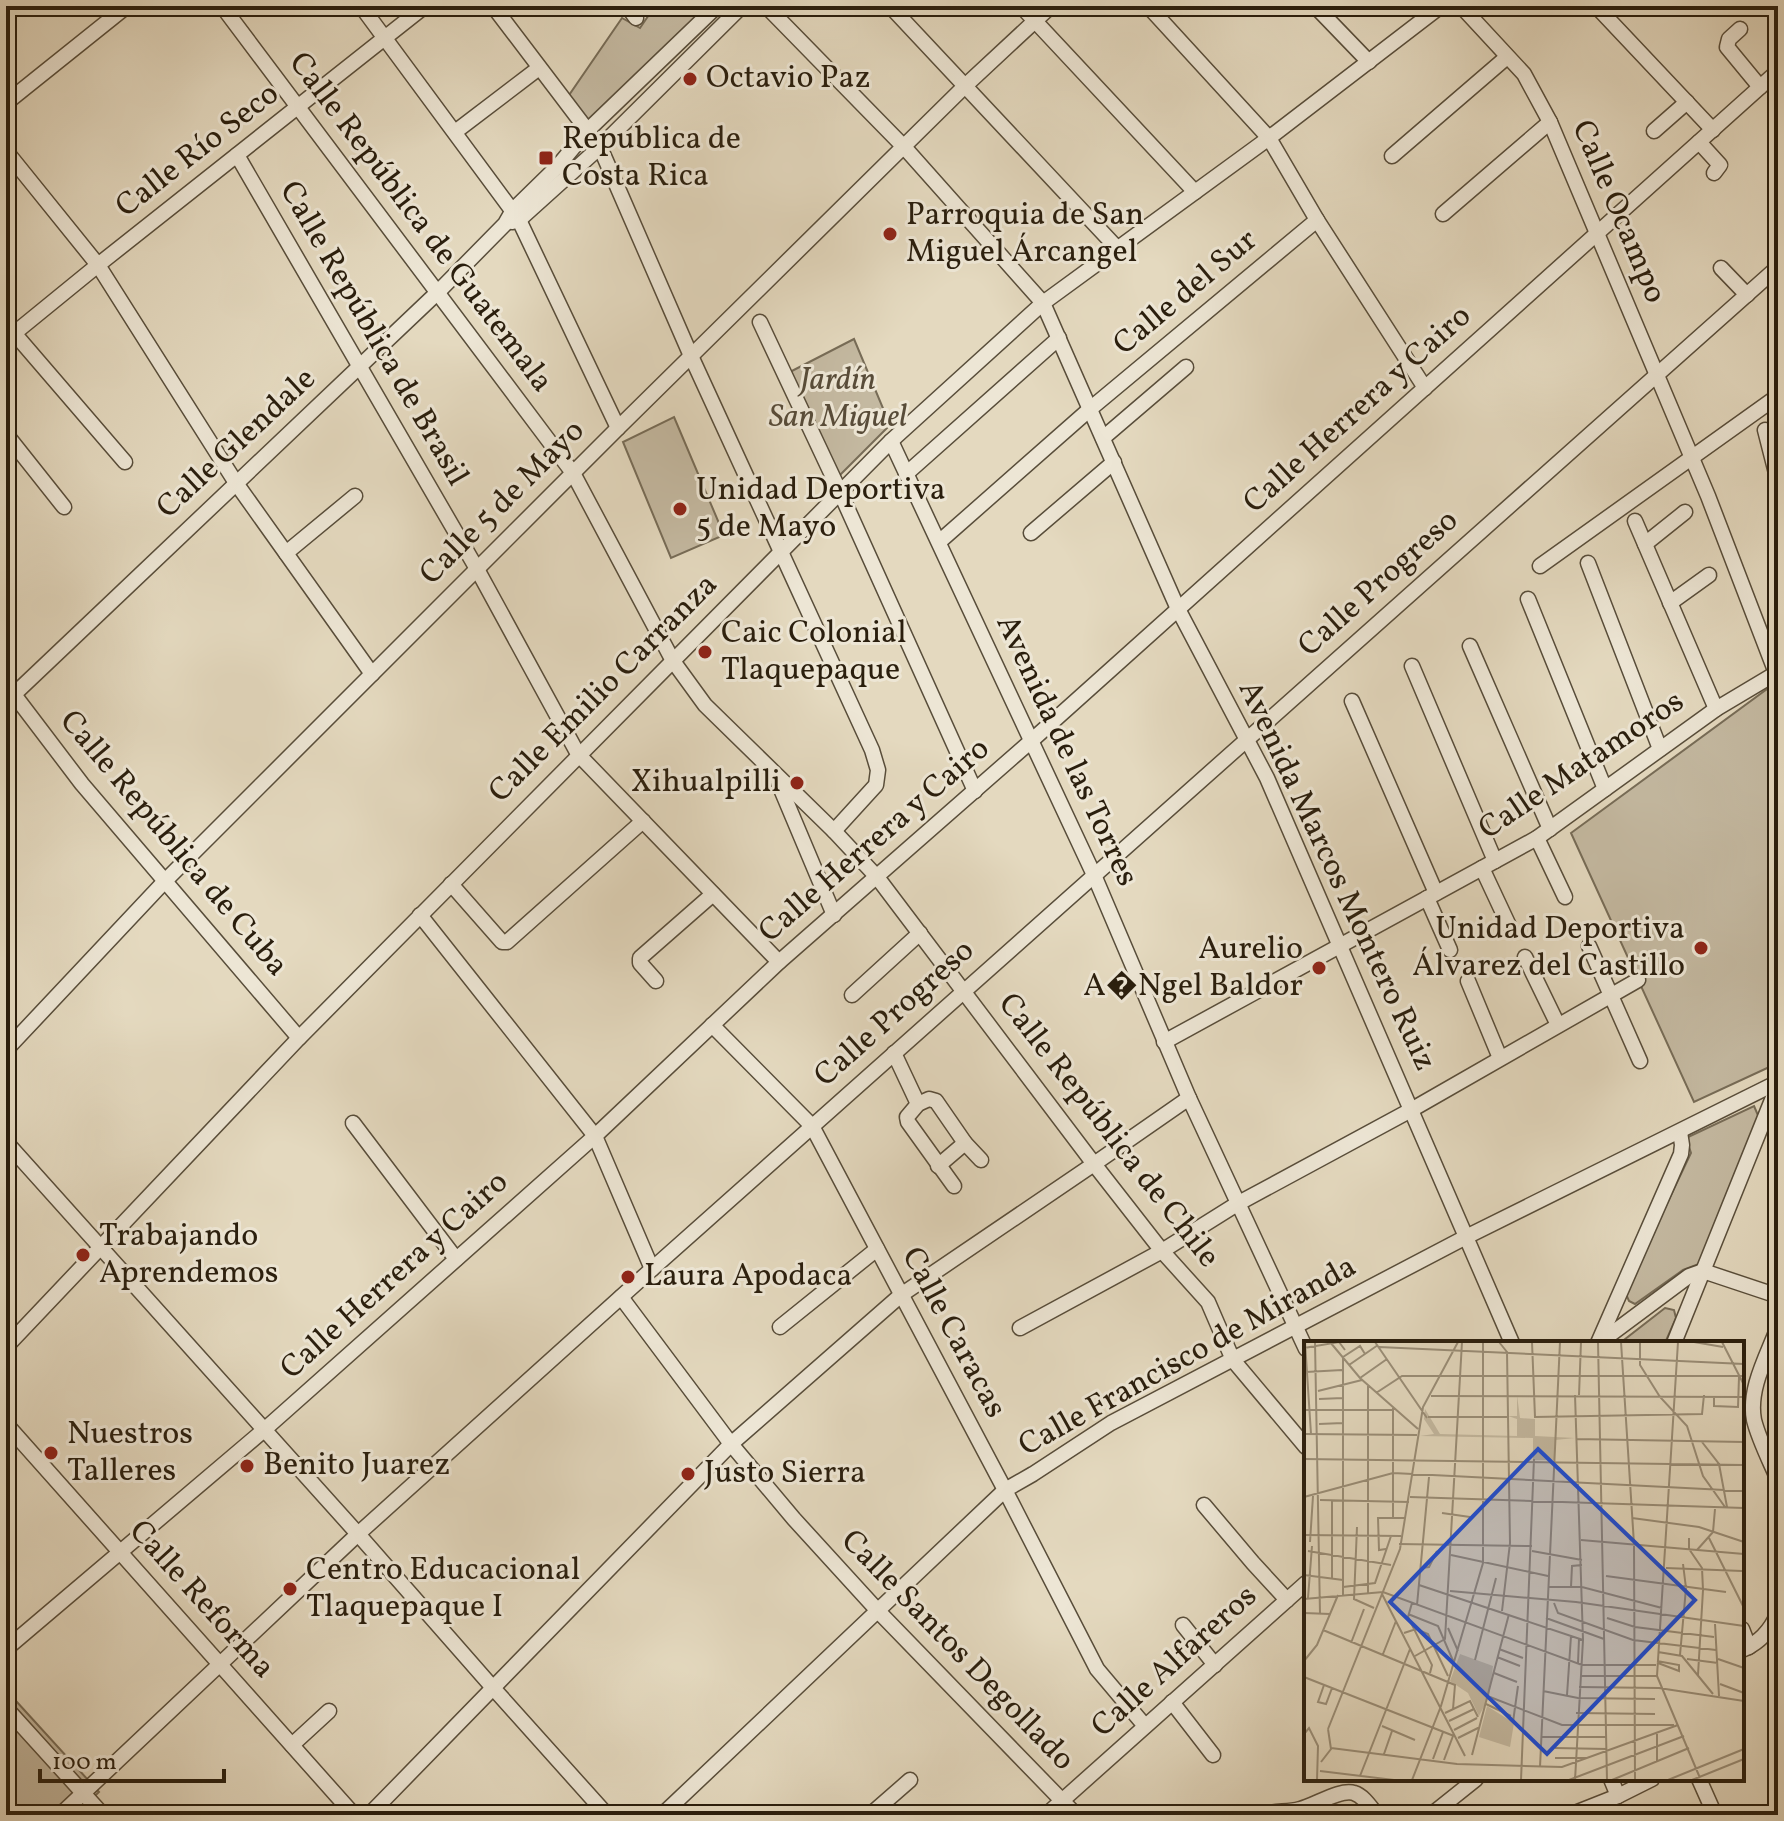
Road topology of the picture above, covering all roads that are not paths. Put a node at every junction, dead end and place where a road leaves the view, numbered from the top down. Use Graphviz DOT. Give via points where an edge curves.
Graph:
graph roads {
  1 [pos="127,6"];
  2 [pos="222,6"];
  3 [pos="361,6"];
  4 [pos="425,6"];
  5 [pos="493,6"];
  6 [pos="717,6"];
  7 [pos="742,6"];
  8 [pos="766,6"];
  9 [pos="890,6"];
  10 [pos="1021,6"];
  11 [pos="1051,6"];
  12 [pos="1148,6"];
  13 [pos="1315,6"];
  14 [pos="1441,6"];
  15 [pos="1461,6"];
  16 [pos="1596,6"];
  17 [pos="1035,21"];
  18 [pos="1740,29"];
  19 [pos="384,39"];
  20 [pos="1507,57"];
  21 [pos="1369,62"];
  22 [pos="539,68"];
  23 [pos="1778,71"];
  24 [pos="965,86"];
  25 [pos="1760,87"];
  26 [pos="1687,102"];
  27 [pos="6,103"];
  28 [pos="298,107"];
  29 [pos="1550,122"];
  30 [pos="1713,130"];
  31 [pos="587,131"];
  32 [pos="1654,131"];
  33 [pos="455,132"];
  34 [pos="1269,138"];
  35 [pos="1699,142"];
  36 [pos="600,147"];
  37 [pos="905,148"];
  38 [pos="6,151"];
  39 [pos="237,155"];
  40 [pos="1392,156"];
  41 [pos="1714,173"];
  42 [pos="1195,192"];
  43 [pos="1443,214"];
  44 [pos="512,218"];
  45 [pos="1317,220"];
  46 [pos="1596,234"];
  47 [pos="1117,248"];
  48 [pos="98,265"];
  49 [pos="1778,267"];
  50 [pos="1721,268"];
  51 [pos="438,292"];
  52 [pos="1747,295"];
  53 [pos="1043,303"];
  54 [pos="760,322"];
  55 [pos="10,337"];
  56 [pos="1059,338"];
  57 [pos="691,356"];
  58 [pos="359,367"];
  59 [pos="1186,367"];
  60 [pos="1656,375"];
  61 [pos="1425,388"];
  62 [pos="1778,396"];
  63 [pos="1090,409"];
  64 [pos="618,428"];
  65 [pos="1765,430"];
  66 [pos="6,434"];
  67 [pos="1103,438"];
  68 [pos="891,441"];
  69 [pos="1692,459"];
  70 [pos="125,462"];
  71 [pos="1114,462"];
  72 [pos="573,473"];
  73 [pos="906,474"];
  74 [pos="1778,481"];
  75 [pos="236,483"];
  76 [pos="840,492"];
  77 [pos="355,496"];
  78 [pos="64,507"];
  79 [pos="1685,512"];
  80 [pos="1635,521"];
  81 [pos="1031,533"];
  82 [pos="939,542"];
  83 [pos="1645,544"];
  84 [pos="781,551"];
  85 [pos="286,553"];
  86 [pos="1588,563"];
  87 [pos="1540,566"];
  88 [pos="477,569"];
  89 [pos="1709,575"];
  90 [pos="1528,599"];
  91 [pos="1670,603"];
  92 [pos="1178,609"];
  93 [pos="1470,646"];
  94 [pos="673,661"];
  95 [pos="1412,666"];
  96 [pos="1777,672"];
  97 [pos="372,674"];
  98 [pos="9,693"];
  99 [pos="1352,701"];
  100 [pos="1716,709"];
  101 [pos="1248,739"];
  102 [pos="1030,742"];
  103 [pos="1660,749"];
  104 [pos="578,754"];
  105 [pos="775,774"];
  106 [pos="1605,789"];
  107 [pos="975,791"];
  108 [pos="643,821"];
  109 [pos="834,831"];
  110 [pos="1544,834"];
  111 [pos="1488,865"];
  112 [pos="1094,875"];
  113 [pos="877,877"];
  114 [pos="164,882"];
  115 [pos="451,884"];
  116 [pos="713,894"];
  117 [pos="1432,896"];
  118 [pos="1565,897"];
  119 [pos="420,915"];
  120 [pos="834,915"];
  121 [pos="1511,930"];
  122 [pos="920,933"];
  123 [pos="1340,945"];
  124 [pos="1589,946"];
  125 [pos="1450,950"];
  126 [pos="1525,957"];
  127 [pos="779,962"];
  128 [pos="1638,980"];
  129 [pos="656,981"];
  130 [pos="1468,981"];
  131 [pos="964,991"];
  132 [pos="1612,994"];
  133 [pos="852,995"];
  134 [pos="712,1025"];
  135 [pos="1558,1025"];
  136 [pos="299,1038"];
  137 [pos="1164,1042"];
  138 [pos="6,1050"];
  139 [pos="894,1053"];
  140 [pos="1500,1058"];
  141 [pos="1640,1061"];
  142 [pos="1778,1084"];
  143 [pos="1189,1098"];
  144 [pos="918,1104"];
  145 [pos="1411,1110"];
  146 [pos="353,1123"];
  147 [pos="812,1126"];
  148 [pos="1680,1132"];
  149 [pos="595,1136"];
  150 [pos="6,1142"];
  151 [pos="965,1143"];
  152 [pos="981,1160"];
  153 [pos="1094,1164"];
  154 [pos="938,1166"];
  155 [pos="954,1186"];
  156 [pos="1237,1204"];
  157 [pos="1466,1237"];
  158 [pos="101,1247"];
  159 [pos="877,1249"];
  160 [pos="1162,1251"];
  161 [pos="456,1259"];
  162 [pos="652,1269"];
  163 [pos="1703,1271"];
  164 [pos="901,1295"];
  165 [pos="1778,1296"];
  166 [pos="621,1297"];
  167 [pos="780,1327"];
  168 [pos="1296,1327"];
  169 [pos="1778,1327"];
  170 [pos="1020,1328"];
  171 [pos="1511,1341"];
  172 [pos="1599,1341"];
  173 [pos="1601,1341"];
  174 [pos="1675,1341"];
  175 [pos="1304,1345"];
  176 [pos="6,1347"];
  177 [pos="1233,1360"];
  178 [pos="6,1424"];
  179 [pos="264,1430"];
  180 [pos="731,1444"];
  181 [pos="1304,1445"];
  182 [pos="1778,1480"];
  183 [pos="1005,1490"];
  184 [pos="1204,1505"];
  185 [pos="358,1534"];
  186 [pos="120,1552"];
  187 [pos="1304,1585"];
  188 [pos="1287,1600"];
  189 [pos="878,1611"];
  190 [pos="1778,1613"];
  191 [pos="1183,1625"];
  192 [pos="6,1649"];
  193 [pos="1746,1649"];
  194 [pos="220,1663"];
  195 [pos="1215,1665"];
  196 [pos="494,1689"];
  197 [pos="1172,1702"];
  198 [pos="6,1708"];
  199 [pos="329,1711"];
  200 [pos="1145,1726"];
  201 [pos="292,1745"];
  202 [pos="1213,1755"];
  203 [pos="910,1780"];
  204 [pos="1474,1781"];
  205 [pos="1612,1781"];
  206 [pos="1648,1781"];
  207 [pos="1700,1781"];
  208 [pos="82,1793"];
  209 [pos="1618,1796"];
  210 [pos="1061,1801"];
  211 [pos="876,1813"];
  212 [pos="60,1815"];
  213 [pos="103,1815"];
  214 [pos="354,1815"];
  215 [pos="369,1815"];
  216 [pos="607,1815"];
  217 [pos="662,1815"];
  218 [pos="1046,1815"];
  219 [pos="1076,1815"];
  220 [pos="1262,1815"];
  221 [pos="1377,1815"];
  222 [pos="1431,1815"];
  223 [pos="1570,1815"];
  224 [pos="1715,1815"];
  1 -- 27 [label="street"];
  2 -- 28 [label="street, Calle República de Guatemala"];
  3 -- 19 [label="street"];
  4 -- 19 [label="street, Calle Río Seco"];
  5 -- 22 [label="street"];
  6 -- 31 [label="street, Calle Glendale"];
  7 -- 36 [label="street, Calle Glendale"];
  8 -- 37 [label="street, Avenida Marcos Montero Ruiz"];
  9 -- 24 [label="street"];
  10 -- 17 [label="street"];
  11 -- 17 [label="street, Calle 5 de Mayo"];
  12 -- 34 [label="street"];
  13 -- 21 [label="street"];
  14 -- 21 [label="street, Calle Emilio Carranza"];
  15 -- 20 [label="street, Calle Ocampo"];
  16 -- 26 [label="street"];
  17 -- 24 [label="street, Calle 5 de Mayo"];
  17 -- 42 [label="street"];
  18 -- 25 [label="street" via="1727,47"];
  19 -- 28 [label="street, Calle Río Seco"];
  19 -- 33 [label="street"];
  20 -- 29 [label="street, Calle Ocampo" via="1524,74"];
  20 -- 40 [label="street"];
  21 -- 34 [label="street, Calle Emilio Carranza"];
  22 -- 31 [label="street"];
  22 -- 33 [label="street"];
  23 -- 25 [label="street, Calle Herrera y Cairo"];
  24 -- 37 [label="street, Calle 5 de Mayo"];
  24 -- 47 [label="street"];
  25 -- 30 [label="street, Calle Herrera y Cairo"];
  26 -- 30 [label="street"];
  26 -- 32 [label="street"];
  28 -- 39 [label="street, Calle Río Seco"];
  28 -- 51 [label="street, Calle República de Guatemala"];
  29 -- 43 [label="street"];
  29 -- 46 [label="street, Calle Ocampo"];
  30 -- 35 [label="street, Calle Herrera y Cairo"];
  31 -- 36 [label="street"];
  31 -- 44 [label="street, Calle Glendale"];
  33 -- 44 [label="street"];
  34 -- 42 [label="street, Calle Emilio Carranza"];
  34 -- 45 [label="street"];
  35 -- 41 [label="street" via="1720,165"];
  35 -- 46 [label="street, Calle Herrera y Cairo"];
  36 -- 44 [label="street, Calle Glendale"];
  36 -- 57 [label="street"];
  37 -- 53 [label="street, Avenida Marcos Montero Ruiz"];
  37 -- 57 [label="street, Calle 5 de Mayo"];
  38 -- 48 [label="street"];
  39 -- 48 [label="street, Calle Río Seco"];
  39 -- 58 [label="street, Calle República de Brasil"];
  42 -- 47 [label="street, Calle Emilio Carranza"];
  44 -- 51 [label="street, Calle Glendale"];
  44 -- 64 [label="street"];
  45 -- 61 [label="street"];
  45 -- 63 [label="street, Calle del Sur"];
  46 -- 60 [label="street, Calle Ocampo"];
  46 -- 61 [label="street, Calle Herrera y Cairo"];
  47 -- 53 [label="street, Calle Emilio Carranza"];
  48 -- 55 [label="street, Calle Río Seco"];
  48 -- 75 [label="street"];
  49 -- 52 [label="street, Calle Progreso"];
  50 -- 52 [label="street"];
  51 -- 58 [label="street, Calle Glendale"];
  51 -- 72 [label="street, Calle República de Guatemala"];
  52 -- 60 [label="street, Calle Progreso"];
  53 -- 56 [label="street, Avenida Marcos Montero Ruiz"];
  53 -- 68 [label="street, Calle Emilio Carranza"];
  54 -- 76 [label="street"];
  55 -- 70 [label="street"];
  56 -- 63 [label="street, Avenida Marcos Montero Ruiz"];
  56 -- 73 [label="street"];
  57 -- 64 [label="street, Calle 5 de Mayo"];
  57 -- 84 [label="street"];
  58 -- 75 [label="street, Calle Glendale"];
  58 -- 88 [label="street, Calle República de Brasil"];
  59 -- 67 [label="street"];
  60 -- 69 [label="street, Calle Ocampo"];
  60 -- 101 [label="street, Calle Progreso"];
  61 -- 92 [label="street, Calle Herrera y Cairo"];
  62 -- 69 [label="street"];
  63 -- 67 [label="street, Avenida Marcos Montero Ruiz"];
  63 -- 82 [label="street, Calle del Sur"];
  64 -- 72 [label="street, Calle 5 de Mayo"];
  65 -- 74 [label="street"];
  66 -- 78 [label="street"];
  67 -- 71 [label="street, Avenida Marcos Montero Ruiz"];
  68 -- 73 [label="street, Avenida de las Torres"];
  68 -- 76 [label="street, Calle Emilio Carranza"];
  69 -- 87 [label="street"];
  69 -- 96 [label="street, Calle Ocampo"];
  71 -- 81 [label="street"];
  71 -- 92 [label="street, Avenida Marcos Montero Ruiz"];
  72 -- 88 [label="street, Calle 5 de Mayo"];
  72 -- 94 [label="street, Calle República de Chile"];
  73 -- 82 [label="street, Avenida de las Torres"];
  75 -- 85 [label="street"];
  75 -- 98 [label="street, Calle Glendale"];
  76 -- 84 [label="street, Calle Emilio Carranza"];
  76 -- 107 [label="street"];
  77 -- 85 [label="street"];
  79 -- 83 [label="street"];
  80 -- 83 [label="street"];
  82 -- 102 [label="street, Avenida de las Torres"];
  83 -- 91 [label="street"];
  84 -- 94 [label="street, Calle Emilio Carranza"];
  84 -- 109 [label="street" via="878,770 876,785"];
  85 -- 97 [label="street"];
  86 -- 103 [label="street"];
  88 -- 97 [label="street, Calle 5 de Mayo"];
  88 -- 104 [label="street, Calle República de Brasil"];
  89 -- 91 [label="street"];
  90 -- 106 [label="street"];
  91 -- 100 [label="street"];
  92 -- 101 [label="street, Avenida Marcos Montero Ruiz"];
  92 -- 102 [label="street, Calle Herrera y Cairo"];
  93 -- 110 [label="street"];
  94 -- 104 [label="street, Calle Emilio Carranza"];
  94 -- 105 [label="street, Calle República de Chile" via="705,705"];
  95 -- 111 [label="street"];
  96 -- 100 [label="street, Calle Matamoros"];
  97 -- 114 [label="street, Calle 5 de Mayo"];
  98 -- 114 [label="street, Calle República de Cuba"];
  99 -- 117 [label="street"];
  100 -- 103 [label="street, Calle Matamoros"];
  101 -- 112 [label="street, Calle Progreso"];
  101 -- 123 [label="street, Avenida Marcos Montero Ruiz"];
  102 -- 107 [label="street, Calle Herrera y Cairo"];
  102 -- 112 [label="street, Avenida de las Torres"];
  103 -- 106 [label="street, Calle Matamoros"];
  104 -- 108 [label="street, Calle República de Brasil"];
  104 -- 115 [label="street, Calle Emilio Carranza"];
  105 -- 109 [label="street, Calle República de Chile"];
  105 -- 120 [label="street"];
  106 -- 110 [label="street, Calle Matamoros"];
  107 -- 113 [label="street, Calle Herrera y Cairo"];
  108 -- 115 [label="street" via="507,942"];
  108 -- 116 [label="street, Calle República de Brasil"];
  109 -- 113 [label="street, Calle República de Chile"];
  110 -- 111 [label="street, Calle Matamoros"];
  110 -- 118 [label="street"];
  111 -- 117 [label="street, Calle Matamoros"];
  111 -- 121 [label="street"];
  112 -- 131 [label="street, Calle Progreso"];
  112 -- 137 [label="street, Avenida de las Torres"];
  113 -- 120 [label="street, Calle Herrera y Cairo"];
  113 -- 122 [label="street, Calle República de Chile"];
  114 -- 136 [label="street, Calle República de Cuba"];
  114 -- 138 [label="street, Calle 5 de Mayo"];
  115 -- 119 [label="street, Calle Emilio Carranza"];
  116 -- 127 [label="street, Calle República de Brasil"];
  116 -- 129 [label="street" via="640,958"];
  117 -- 123 [label="street, Calle Matamoros"];
  117 -- 125 [label="street"];
  119 -- 136 [label="street, Calle Emilio Carranza"];
  119 -- 149 [label="street"];
  120 -- 127 [label="street, Calle Herrera y Cairo"];
  122 -- 131 [label="street, Calle República de Chile"];
  122 -- 133 [label="street"];
  123 -- 137 [label="street, Calle Matamoros"];
  123 -- 145 [label="street, Avenida Marcos Montero Ruiz"];
  124 -- 132 [label="street"];
  126 -- 135 [label="street"];
  127 -- 134 [label="street, Calle Herrera y Cairo"];
  128 -- 132 [label="street"];
  130 -- 140 [label="street"];
  131 -- 139 [label="street, Calle Progreso"];
  131 -- 153 [label="street, Calle República de Chile"];
  132 -- 135 [label="street"];
  132 -- 141 [label="street"];
  134 -- 147 [label="street, Calle Caracas"];
  134 -- 149 [label="street, Calle Herrera y Cairo"];
  135 -- 140 [label="street"];
  136 -- 158 [label="street, Calle Emilio Carranza"];
  137 -- 143 [label="street, Avenida de las Torres"];
  139 -- 144 [label="street"];
  139 -- 147 [label="street, Calle Progreso"];
  140 -- 145 [label="street"];
  142 -- 148 [label="street, Calle Francisco de Miranda"];
  142 -- 163 [label="street"];
  143 -- 153 [label="street"];
  143 -- 156 [label="street, Avenida de las Torres"];
  144 -- 151 [label="street" via="936,1101"];
  144 -- 154 [label="street" via="907,1119"];
  145 -- 156 [label="street"];
  145 -- 157 [label="street, Avenida Marcos Montero Ruiz"];
  146 -- 161 [label="street"];
  147 -- 159 [label="street, Calle Caracas"];
  147 -- 162 [label="street, Calle Progreso"];
  148 -- 157 [label="street, Calle Francisco de Miranda"];
  148 -- 172 [label="street" via="1681,1154"];
  149 -- 161 [label="street, Calle Herrera y Cairo"];
  149 -- 162 [label="street"];
  150 -- 158 [label="street"];
  151 -- 152 [label="street"];
  151 -- 154 [label="street"];
  153 -- 160 [label="street, Calle República de Chile"];
  153 -- 164 [label="street"];
  154 -- 155 [label="street"];
  156 -- 160 [label="street"];
  156 -- 168 [label="street, Avenida de las Torres"];
  157 -- 168 [label="street, Calle Francisco de Miranda"];
  157 -- 171 [label="street, Avenida Marcos Montero Ruiz"];
  158 -- 176 [label="street, Calle Emilio Carranza"];
  158 -- 179 [label="street"];
  159 -- 164 [label="street, Calle Caracas"];
  159 -- 167 [label="street"];
  160 -- 170 [label="street"];
  160 -- 177 [label="street, Calle República de Chile" via="1208,1302"];
  161 -- 179 [label="street, Calle Herrera y Cairo"];
  162 -- 166 [label="street, Calle Progreso"];
  163 -- 165 [label="street"];
  163 -- 173 [label="street"];
  163 -- 174 [label="street"];
  164 -- 180 [label="street"];
  164 -- 183 [label="street, Calle Caracas"];
  166 -- 180 [label="street, Calle Santos Degollado"];
  166 -- 185 [label="street, Calle Progreso"];
  168 -- 175 [label="street, Avenida de las Torres"];
  168 -- 177 [label="street, Calle Francisco de Miranda"];
  169 -- 182 [label="street" via="1753,1406"];
  177 -- 181 [label="street, Calle República de Chile"];
  177 -- 183 [label="street, Calle Francisco de Miranda" via="1111,1423"];
  178 -- 186 [label="street, Calle Reforma"];
  179 -- 185 [label="street"];
  179 -- 186 [label="street, Calle Herrera y Cairo"];
  180 -- 189 [label="street, Calle Santos Degollado"];
  180 -- 196 [label="street"];
  183 -- 189 [label="street, Calle Francisco de Miranda"];
  183 -- 200 [label="street, Calle Caracas" via="1097,1669"];
  184 -- 188 [label="street"];
  185 -- 194 [label="street, Calle Progreso"];
  185 -- 196 [label="street"];
  186 -- 192 [label="street, Calle Herrera y Cairo"];
  186 -- 194 [label="street, Calle Reforma"];
  187 -- 188 [label="street, Calle Alfareros"];
  188 -- 195 [label="street, Calle Alfareros"];
  189 -- 210 [label="street, Calle Santos Degollado"];
  189 -- 217 [label="street, Calle Francisco de Miranda"];
  190 -- 193 [label="street" via="1768,1632"];
  191 -- 195 [label="street"];
  194 -- 201 [label="street, Calle Reforma"];
  194 -- 208 [label="street, Calle Progreso"];
  195 -- 197 [label="street, Calle Alfareros"];
  196 -- 215 [label="street"];
  196 -- 216 [label="street"];
  197 -- 200 [label="street, Calle Alfareros"];
  197 -- 202 [label="street"];
  198 -- 208 [label="street"];
  199 -- 201 [label="street"];
  200 -- 210 [label="street, Calle Alfareros"];
  201 -- 214 [label="street, Calle Reforma"];
  203 -- 211 [label="street"];
  204 -- 222 [label="street"];
  205 -- 209 [label="street"];
  206 -- 209 [label="street"];
  207 -- 224 [label="street"];
  208 -- 212 [label="street, Calle Progreso"];
  208 -- 213 [label="street"];
  209 -- 223 [label="street"];
  210 -- 218 [label="street, Calle Alfareros"];
  210 -- 219 [label="street, Calle Santos Degollado"];
  220 -- 221 [label="street" via="1298,1810 1347,1792 1362,1797"];
}
